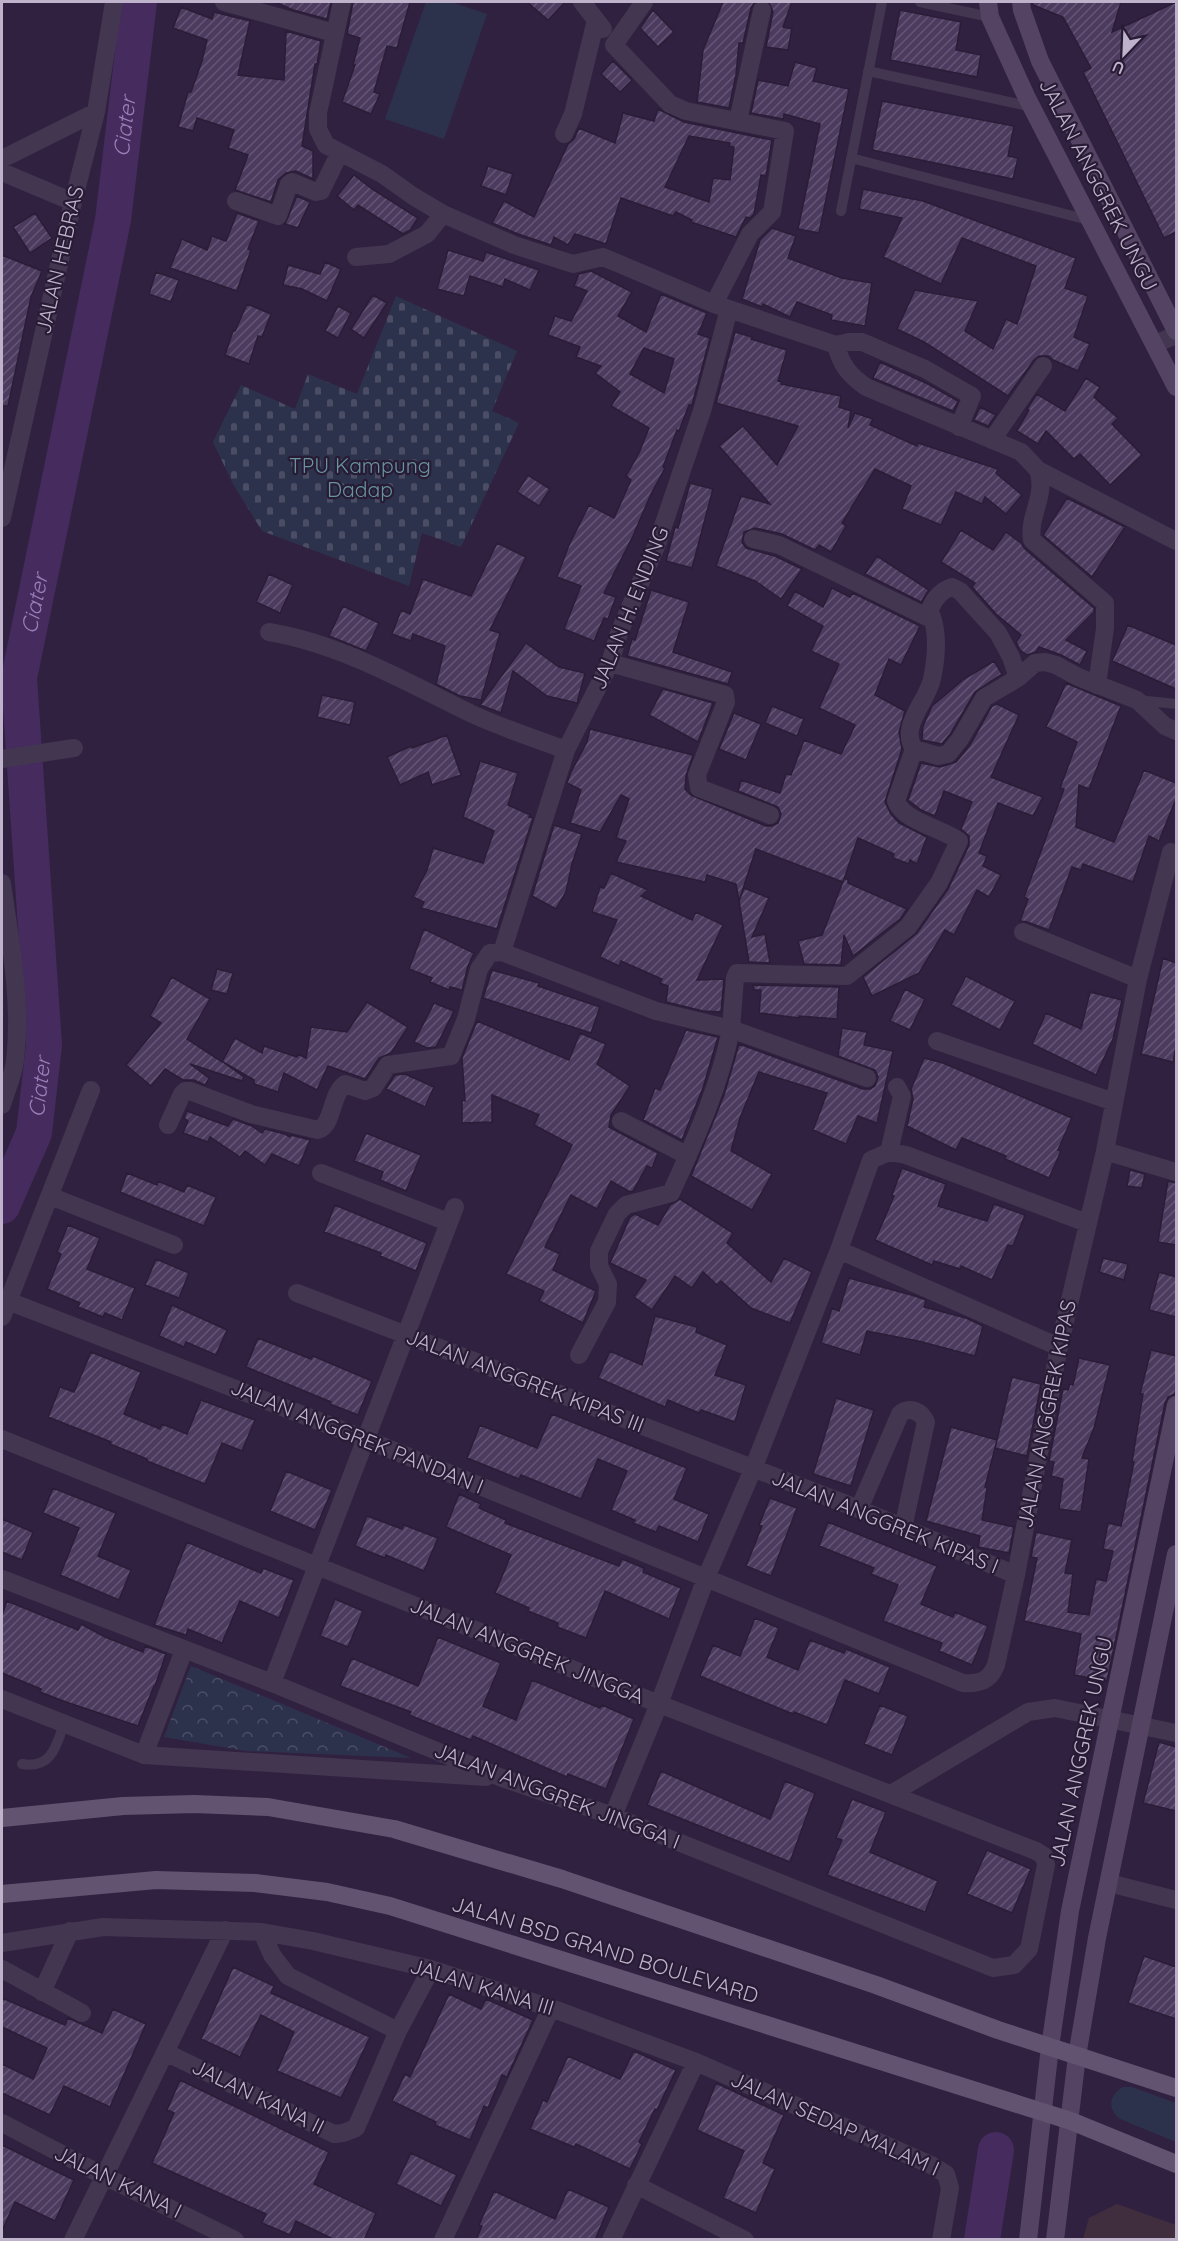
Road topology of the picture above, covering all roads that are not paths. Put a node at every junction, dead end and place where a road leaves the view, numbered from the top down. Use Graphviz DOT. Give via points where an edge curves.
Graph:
graph roads {
  1 [pos="114,2"];
  2 [pos="224,2"];
  3 [pos="342,2"];
  4 [pos="582,2"];
  5 [pos="644,2"];
  6 [pos="882,2"];
  7 [pos="920,2"];
  8 [pos="1021,2"];
  9 [pos="989,9"];
  10 [pos="762,10"];
  11 [pos="596,20"];
  12 [pos="334,33"];
  13 [pos="614,45"];
  14 [pos="868,71"];
  15 [pos="1032,107"];
  16 [pos="96,112"];
  17 [pos="738,121"];
  18 [pos="564,134"];
  19 [pos="340,152"];
  20 [pos="851,158"];
  21 [pos="2,159"];
  22 [pos="2,172"];
  23 [pos="236,201"];
  24 [pos="72,202"];
  25 [pos="841,211"];
  26 [pos="443,214"];
  27 [pos="1092,221"];
  28 [pos="356,257"];
  29 [pos="722,307"];
  30 [pos="1176,331"];
  31 [pos="1176,335"];
  32 [pos="1155,344"];
  33 [pos="836,345"];
  34 [pos="1043,366"];
  35 [pos="1176,387"];
  36 [pos="959,427"];
  37 [pos="992,440"];
  38 [pos="1038,470"];
  39 [pos="2,518"];
  40 [pos="753,539"];
  41 [pos="1176,542"];
  42 [pos="927,617"];
  43 [pos="269,632"];
  44 [pos="610,663"];
  45 [pos="1018,678"];
  46 [pos="1097,685"];
  47 [pos="1137,700"];
  48 [pos="1176,704"];
  49 [pos="1176,731"];
  50 [pos="74,748"];
  51 [pos="914,749"];
  52 [pos="566,750"];
  53 [pos="2,759"];
  54 [pos="770,815"];
  55 [pos="1171,852"];
  56 [pos="2,883"];
  57 [pos="1023,932"];
  58 [pos="502,952"];
  59 [pos="1138,979"];
  60 [pos="731,1029"];
  61 [pos="937,1041"];
  62 [pos="867,1078"];
  63 [pos="897,1087"];
  64 [pos="91,1090"];
  65 [pos="1114,1102"];
  66 [pos="2,1105"];
  67 [pos="621,1121"];
  68 [pos="168,1125"];
  69 [pos="1105,1151"];
  70 [pos="897,1153"];
  71 [pos="688,1156"];
  72 [pos="1176,1172"];
  73 [pos="321,1173"];
  74 [pos="50,1196"];
  75 [pos="1087,1223"];
  76 [pos="174,1245"];
  77 [pos="839,1250"];
  78 [pos="297,1293"];
  79 [pos="5,1309"];
  80 [pos="404,1335"];
  81 [pos="1059,1347"];
  82 [pos="579,1355"];
  83 [pos="1176,1405"];
  84 [pos="2,1438"];
  85 [pos="365,1439"];
  86 [pos="753,1469"];
  87 [pos="859,1509"];
  88 [pos="903,1528"];
  89 [pos="1176,1554"];
  90 [pos="317,1566"];
  91 [pos="1016,1575"];
  92 [pos="706,1578"];
  93 [pos="2,1579"];
  94 [pos="184,1650"];
  95 [pos="272,1683"];
  96 [pos="2,1699"];
  97 [pos="659,1704"];
  98 [pos="1111,1719"];
  99 [pos="64,1724"];
  100 [pos="1141,1726"];
  101 [pos="1176,1733"];
  102 [pos="144,1755"];
  103 [pos="22,1764"];
  104 [pos="502,1778"];
  105 [pos="891,1794"];
  106 [pos="613,1816"];
  107 [pos="2,1818"];
  108 [pos="1047,1865"];
  109 [pos="1109,1883"];
  110 [pos="2,1894"];
  111 [pos="1176,1900"];
  112 [pos="70,1930"];
  113 [pos="225,1930"];
  114 [pos="262,1932"];
  115 [pos="2,1942"];
  116 [pos="2,1969"];
  117 [pos="431,1969"];
  118 [pos="42,1992"];
  119 [pos="551,2008"];
  120 [pos="82,2013"];
  121 [pos="398,2031"];
  122 [pos="1050,2047"];
  123 [pos="165,2052"];
  124 [pos="1077,2056"];
  125 [pos="696,2062"];
  126 [pos="1176,2088"];
  127 [pos="1043,2112"];
  128 [pos="1071,2121"];
  129 [pos="2,2123"];
  130 [pos="1176,2164"];
  131 [pos="104,2176"];
  132 [pos="636,2185"];
  133 [pos="73,2240"];
  134 [pos="235,2240"];
  135 [pos="443,2240"];
  136 [pos="611,2240"];
  137 [pos="745,2240"];
  138 [pos="941,2240"];
  139 [pos="1028,2240"];
  140 [pos="1055,2240"];
  1 -- 16 [label="street, JALAN HEBRAS"];
  2 -- 12 [label="street"];
  3 -- 12 [label="street"];
  4 -- 11 [label="street"];
  5 -- 13 [label="street"];
  6 -- 14 [label="lane"];
  7 -- 9 [label="lane"];
  8 -- 30 [label="street, JALAN ANGGREK UNGU" via="1040,61"];
  9 -- 15 [label="street, JALAN ANGGREK UNGU"];
  10 -- 17 [label="street"];
  11 -- 13 [label="street"];
  11 -- 18 [label="street" via="573,114"];
  12 -- 19 [label="street" via="318,129 326,145"];
  13 -- 17 [label="street" via="670,104"];
  14 -- 15 [label="lane"];
  14 -- 20 [label="lane"];
  15 -- 27 [label="street, JALAN ANGGREK UNGU"];
  16 -- 21 [label="street"];
  16 -- 24 [label="street, JALAN HEBRAS"];
  17 -- 29 [label="street, JALAN H. ENDING" via="783,130 785,134 772,212 750,234"];
  19 -- 23 [label="street" via="321,191 289,184 278,216"];
  19 -- 26 [label="street"];
  20 -- 25 [label="lane"];
  20 -- 27 [label="lane"];
  22 -- 24 [label="street"];
  24 -- 39 [label="street, JALAN HEBRAS"];
  26 -- 28 [label="street" via="427,234 389,254"];
  26 -- 29 [label="street" via="514,245 573,264 603,257"];
  27 -- 32 [label="street, JALAN ANGGREK UNGU"];
  29 -- 33 [label="street"];
  29 -- 44 [label="street, JALAN H. ENDING" via="702,411 661,533"];
  31 -- 32 [label="street"];
  32 -- 35 [label="street, JALAN ANGGREK UNGU"];
  33 -- 36 [label="street" via="839,360 850,376 866,387"];
  33 -- 36 [label="street" via="862,342 925,369 972,396"];
  34 -- 37 [label="street"];
  36 -- 37 [label="street"];
  37 -- 38 [label="street" via="1021,452"];
  38 -- 41 [label="street"];
  38 -- 46 [label="street" via="1041,495 1032,522 1032,540 1105,603"];
  40 -- 42 [label="street" via="779,545"];
  42 -- 45 [label="street" via="933,601 945,589 960,591 998,633"];
  42 -- 51 [label="street" via="934,622 932,681 910,731 909,742"];
  43 -- 52 [label="street" via="298,636 379,667 474,715"];
  44 -- 52 [label="street, JALAN H. ENDING"];
  44 -- 54 [label="street" via="724,695 726,702 697,775 699,788"];
  45 -- 46 [label="street" via="1035,663 1046,662"];
  45 -- 51 [label="street" via="984,698 948,754 938,756"];
  46 -- 47 [label="street"];
  47 -- 48 [label="lane"];
  47 -- 49 [label="street"];
  50 -- 53 [label="street"];
  51 -- 60 [label="street" via="896,801 898,807 959,841 939,883 908,927 847,976 737,973"];
  52 -- 58 [label="street, JALAN H. ENDING"];
  55 -- 59 [label="street, JALAN ANGGREK KIPAS"];
  56 -- 66 [label="street" via="17,1022 15,1063"];
  57 -- 59 [label="street"];
  58 -- 60 [label="street" via="656,1011"];
  58 -- 68 [label="street" via="490,953 479,969 451,1056 388,1065 373,1088 365,1091 345,1084 339,1088 323,1129 251,1114 190,1091 182,1095"];
  59 -- 65 [label="street, JALAN ANGGREK KIPAS"];
  60 -- 62 [label="street"];
  60 -- 71 [label="street" via="727,1053"];
  61 -- 65 [label="street"];
  63 -- 70 [label="street" via="902,1096"];
  64 -- 74 [label="street"];
  65 -- 69 [label="street, JALAN ANGGREK KIPAS"];
  67 -- 71 [label="street"];
  69 -- 72 [label="street"];
  69 -- 75 [label="street, JALAN ANGGREK KIPAS"];
  70 -- 75 [label="street"];
  70 -- 77 [label="street" via="871,1160"];
  71 -- 82 [label="street" via="672,1192 626,1204 617,1214 598,1251 599,1266 608,1284 607,1302"];
  73 -- 80 [label="street" via="452,1215"];
  74 -- 76 [label="street"];
  74 -- 79 [label="street"];
  75 -- 81 [label="street, JALAN ANGGREK KIPAS"];
  77 -- 81 [label="street"];
  77 -- 86 [label="street"];
  78 -- 80 [label="street, JALAN ANGGREK KIPAS III"];
  79 -- 85 [label="street, JALAN ANGGREK PANDAN I"];
  80 -- 85 [label="street"];
  80 -- 86 [label="street, JALAN ANGGREK KIPAS III"];
  81 -- 91 [label="street, JALAN ANGGREK KIPAS"];
  83 -- 98 [label="street, JALAN ANGGREK UNGU"];
  84 -- 90 [label="street, JALAN ANGGREK JINGGA"];
  85 -- 90 [label="street"];
  85 -- 92 [label="street, JALAN ANGGREK PANDAN I"];
  86 -- 87 [label="street, JALAN ANGGREK KIPAS I"];
  86 -- 92 [label="street"];
  87 -- 88 [label="street, JALAN ANGGREK KIPAS I"];
  87 -- 88 [label="street" via="900,1414 916,1411 926,1422"];
  88 -- 91 [label="street, JALAN ANGGREK KIPAS I"];
  89 -- 100 [label="street"];
  90 -- 95 [label="street"];
  90 -- 97 [label="street, JALAN ANGGREK JINGGA"];
  91 -- 92 [label="street, JALAN ANGGREK KIPAS" via="993,1674 974,1683 963,1683"];
  92 -- 97 [label="street"];
  93 -- 94 [label="street, JALAN ANGGREK JINGGA I"];
  94 -- 95 [label="street, JALAN ANGGREK JINGGA I"];
  94 -- 102 [label="street"];
  95 -- 104 [label="street, JALAN ANGGREK JINGGA I"];
  96 -- 99 [label="street"];
  97 -- 105 [label="street, JALAN ANGGREK JINGGA"];
  97 -- 106 [label="street"];
  98 -- 100 [label="street"];
  98 -- 105 [label="street" via="1054,1707 1028,1712"];
  98 -- 122 [label="street, JALAN ANGGREK UNGU" via="1070,1911"];
  99 -- 102 [label="street"];
  99 -- 103 [label="lane" via="54,1749 42,1764"];
  100 -- 101 [label="street"];
  100 -- 109 [label="street"];
  102 -- 104 [label="street"];
  104 -- 106 [label="street, JALAN ANGGREK JINGGA I"];
  105 -- 108 [label="street, JALAN ANGGREK JINGGA" via="1036,1851 1044,1856"];
  106 -- 108 [label="street, JALAN ANGGREK JINGGA I" via="993,1968 1014,1965 1029,1949"];
  107 -- 122 [label="main road" via="123,1806 194,1804 268,1807 394,1829 562,1879"];
  109 -- 111 [label="street"];
  109 -- 124 [label="street"];
  110 -- 127 [label="main road, JALAN BSD GRAND BOULEVARD" via="156,1880 255,1883 327,1892 401,1909"];
  112 -- 113 [label="street, JALAN KANA III"];
  112 -- 115 [label="street, JALAN KANA III"];
  112 -- 118 [label="street"];
  113 -- 114 [label="street, JALAN KANA III"];
  113 -- 123 [label="street"];
  114 -- 117 [label="street, JALAN KANA III"];
  114 -- 121 [label="street" via="272,1955 288,1976"];
  116 -- 118 [label="street"];
  117 -- 119 [label="street, JALAN KANA III"];
  117 -- 121 [label="street, JALAN KANA II"];
  118 -- 120 [label="street"];
  119 -- 125 [label="street, JALAN KANA III"];
  119 -- 135 [label="street"];
  121 -- 123 [label="street, JALAN KANA II" via="356,2128 334,2134"];
  122 -- 124 [label="main road"];
  122 -- 127 [label="street, JALAN ANGGREK UNGU"];
  123 -- 131 [label="street"];
  124 -- 126 [label="main road"];
  124 -- 128 [label="street"];
  125 -- 132 [label="street"];
  125 -- 138 [label="street, JALAN SEDAP MALAM I" via="946,2174 950,2188"];
  127 -- 128 [label="main road, JALAN BSD GRAND BOULEVARD"];
  127 -- 139 [label="street, JALAN ANGGREK UNGU"];
  128 -- 130 [label="main road, JALAN BSD GRAND BOULEVARD"];
  128 -- 140 [label="street"];
  129 -- 131 [label="street, JALAN KANA I"];
  131 -- 133 [label="street"];
  131 -- 134 [label="street, JALAN KANA I"];
  132 -- 136 [label="street"];
  132 -- 137 [label="street"];
}
